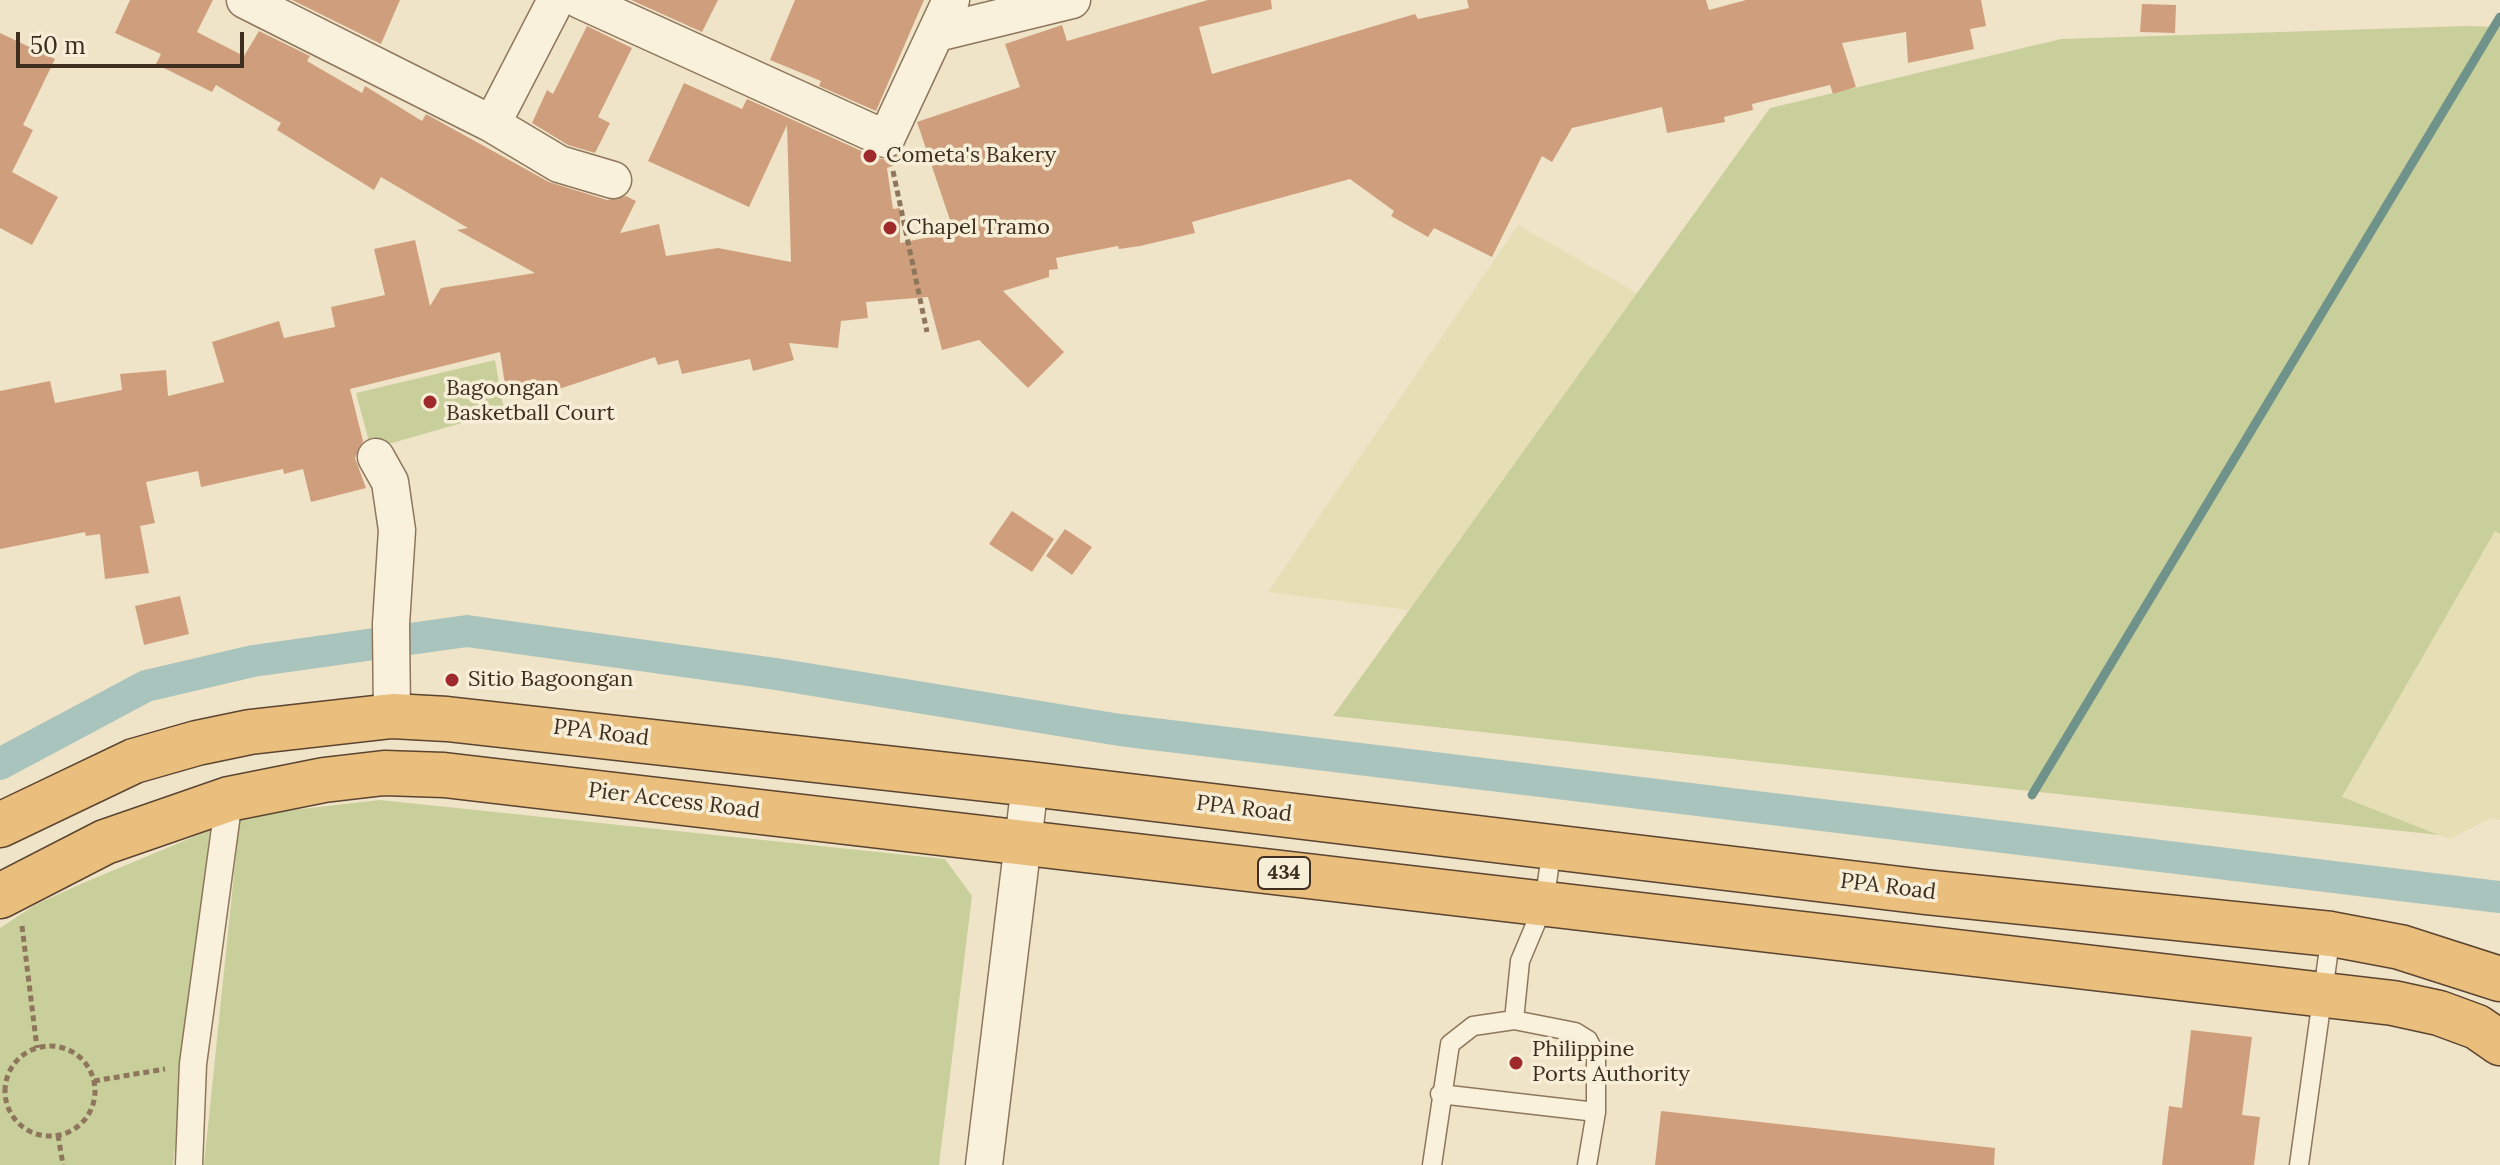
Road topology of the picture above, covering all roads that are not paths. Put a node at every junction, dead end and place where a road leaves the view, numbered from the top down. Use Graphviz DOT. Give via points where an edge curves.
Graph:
graph roads {
  1 [pos="245,0"];
  2 [pos="556,0"];
  3 [pos="580,0"];
  4 [pos="951,0"];
  5 [pos="1072,0"];
  6 [pos="937,33"];
  7 [pos="492,124"];
  8 [pos="613,180"];
  9 [pos="376,457"];
  10 [pos="392,716"];
  11 [pos="1030,784"];
  12 [pos="229,799"];
  13 [pos="0,825"];
  14 [pos="1023,841"];
  15 [pos="1552,847"];
  16 [pos="8,891"];
  17 [pos="1925,892"];
  18 [pos="1544,904"];
  19 [pos="2331,934"];
  20 [pos="1918,948"];
  21 [pos="2500,979"];
  22 [pos="2324,996"];
  23 [pos="1514,1020"];
  24 [pos="2500,1043"];
  25 [pos="1440,1094"];
  26 [pos="1596,1112"];
  27 [pos="189,1165"];
  28 [pos="984,1165"];
  29 [pos="1432,1165"];
  30 [pos="1587,1165"];
  31 [pos="2299,1165"];
  1 -- 7 [label="street"];
  2 -- 7 [label="street"];
  3 -- 6 [label="street" via="886,139"];
  4 -- 6 [label="street"];
  5 -- 6 [label="street"];
  7 -- 8 [label="street" via="559,164"];
  9 -- 10 [label="street" via="390,482 397,530"];
  10 -- 11 [label="highway, PPA Road" via="534,726"];
  10 -- 13 [label="highway, PPA Road" via="250,732 134,761"];
  11 -- 14 [label="street"];
  11 -- 15 [label="highway, PPA Road"];
  12 -- 14 [label="highway, Pier Access Road" via="384,773 444,775"];
  12 -- 16 [label="highway" via="105,842"];
  12 -- 27 [label="street" via="193,1064"];
  14 -- 18 [label="highway, 434"];
  14 -- 28 [label="street"];
  15 -- 17 [label="highway, PPA Road"];
  15 -- 18 [label="lane"];
  17 -- 19 [label="highway, PPA Road"];
  17 -- 20 [label="highway"];
  18 -- 20 [label="highway"];
  18 -- 23 [label="lane" via="1520,961"];
  19 -- 21 [label="highway, PPA Road" via="2400,947"];
  19 -- 22 [label="lane"];
  20 -- 22 [label="highway"];
  22 -- 24 [label="highway" via="2439,1013 2477,1027"];
  22 -- 31 [label="lane"];
  23 -- 25 [label="lane" via="1461,1033 1450,1044"];
  23 -- 26 [label="lane" via="1575,1032 1588,1040 1596,1056"];
  25 -- 26 [label="lane"];
  25 -- 29 [label="lane"];
  26 -- 30 [label="lane"];
}
